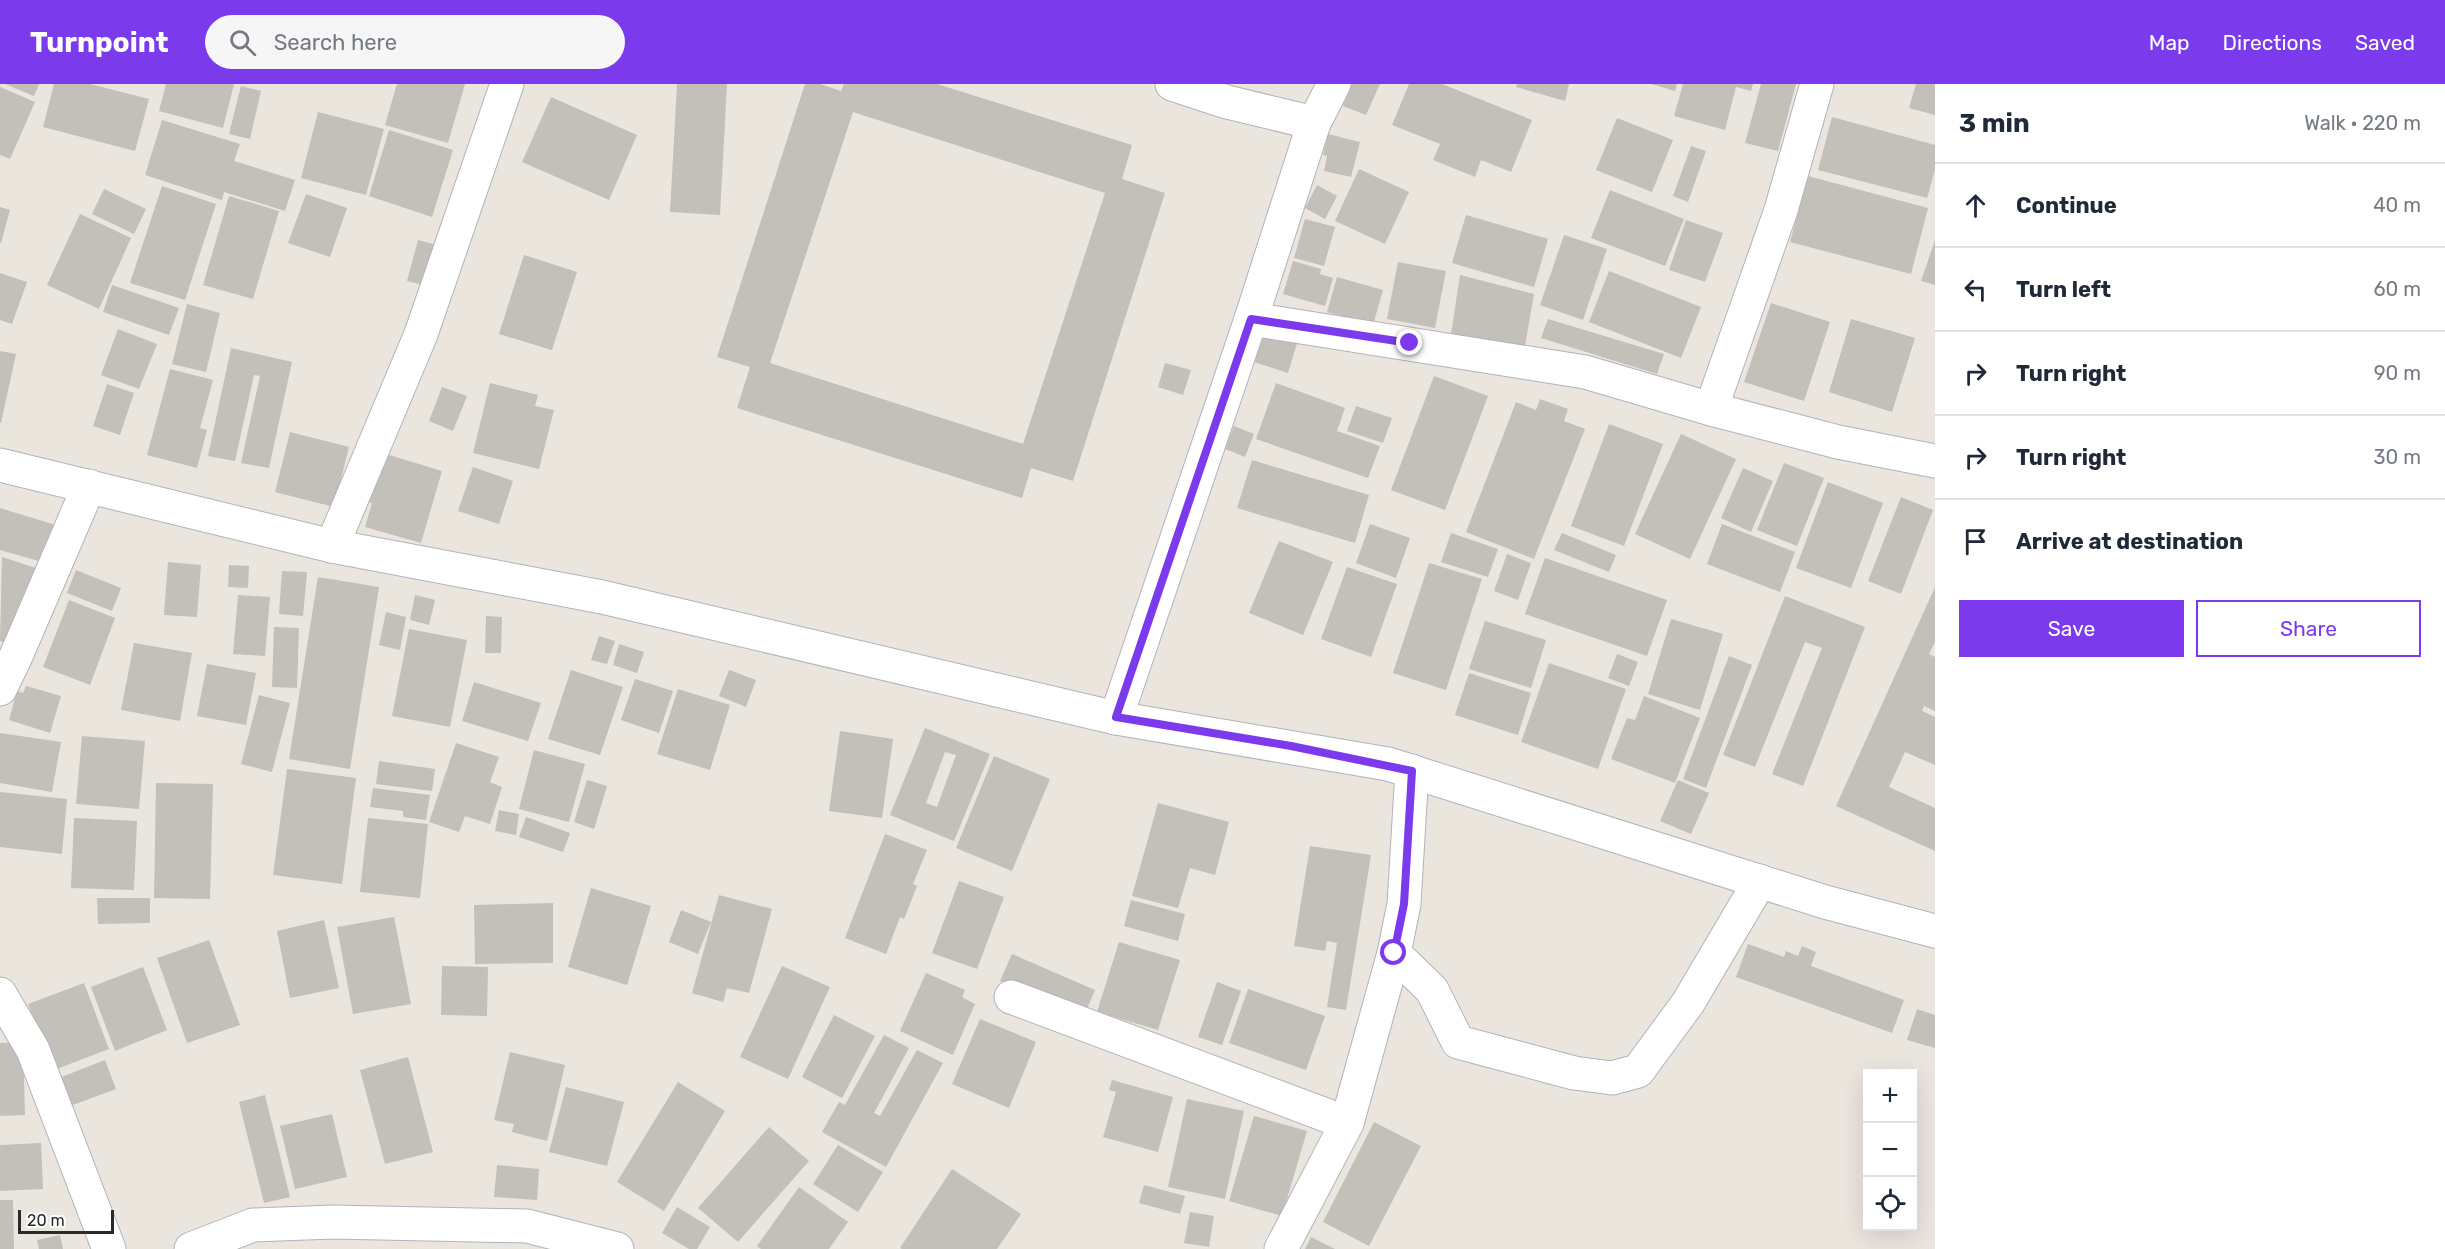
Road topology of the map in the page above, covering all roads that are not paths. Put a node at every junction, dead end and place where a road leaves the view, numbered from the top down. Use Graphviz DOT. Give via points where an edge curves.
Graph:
graph roads {
  1 [pos="507,84"];
  2 [pos="1172,84"];
  3 [pos="1334,84"];
  4 [pos="1817,84"];
  5 [pos="1314,123"];
  6 [pos="1251,319"];
  7 [pos="1711,409"];
  8 [pos="1935,460"];
  9 [pos="0,465"];
  10 [pos="88,486"];
  11 [pos="332,546"];
  12 [pos="0,689"];
  13 [pos="1116,717"];
  14 [pos="1412,771"];
  15 [pos="1760,881"];
  16 [pos="1935,931"];
  17 [pos="1394,953"];
  18 [pos="0,994"];
  19 [pos="1011,997"];
  20 [pos="1347,1123"];
  21 [pos="109,1249"];
  22 [pos="191,1249"];
  23 [pos="617,1249"];
  24 [pos="1281,1249"];
  1 -- 11 [label="street" via="421,334"];
  2 -- 5 [label="street"];
  3 -- 5 [label="street"];
  4 -- 7 [label="street" via="1781,210"];
  5 -- 6 [label="street"];
  6 -- 7 [label="street" via="1585,372"];
  6 -- 13 [label="street"];
  7 -- 8 [label="street" via="1838,442"];
  9 -- 10 [label="street"];
  10 -- 11 [label="street"];
  10 -- 12 [label="street"];
  11 -- 13 [label="street" via="602,597"];
  13 -- 14 [label="street"];
  14 -- 15 [label="street"];
  14 -- 17 [label="street" via="1404,904"];
  15 -- 16 [label="street"];
  15 -- 17 [label="street" via="1688,1003 1638,1071 1624,1076 1574,1073 1458,1042 1432,990"];
  17 -- 20 [label="street"];
  18 -- 21 [label="street" via="33,1050"];
  19 -- 20 [label="street"];
  20 -- 24 [label="street"];
  22 -- 23 [label="street" via="253,1225 345,1222 527,1226"];
}
